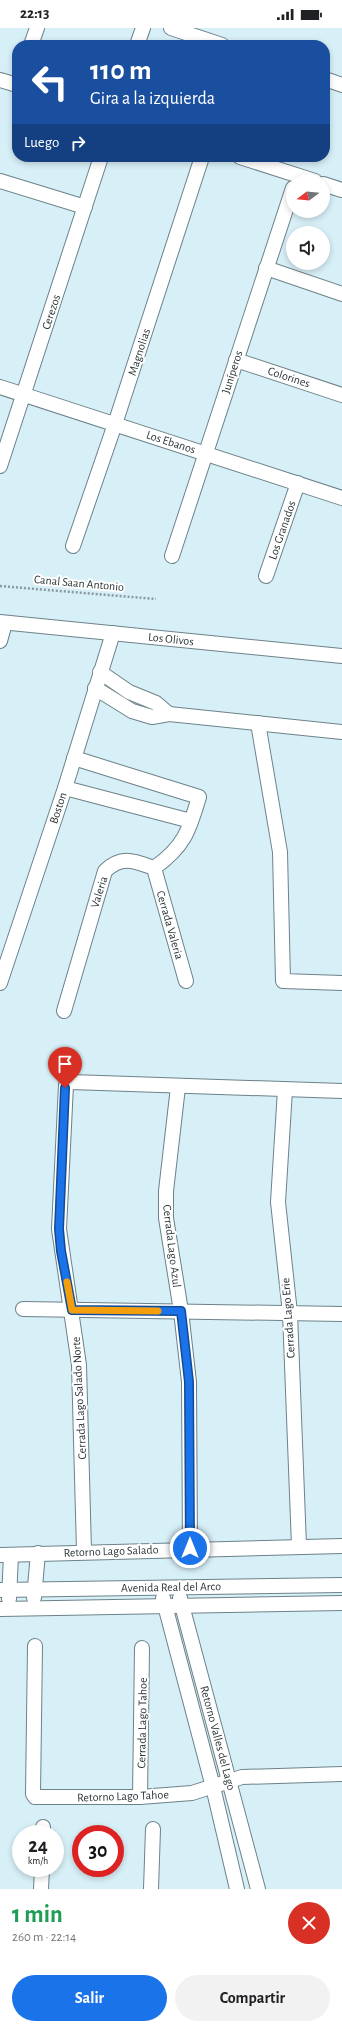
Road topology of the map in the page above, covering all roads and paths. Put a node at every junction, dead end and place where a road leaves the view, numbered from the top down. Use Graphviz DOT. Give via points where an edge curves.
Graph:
graph roads {
  1 [pos="37,28"];
  2 [pos="143,28"];
  3 [pos="171,28"];
  4 [pos="33,40"];
  5 [pos="139,40"];
  6 [pos="207,40"];
  7 [pos="0,80"];
  8 [pos="330,81"];
  9 [pos="12,84"];
  10 [pos="342,85"];
  11 [pos="99,162"];
  12 [pos="200,162"];
  13 [pos="251,162"];
  14 [pos="286,177"];
  15 [pos="0,181"];
  16 [pos="330,186"];
  17 [pos="342,190"];
  18 [pos="85,207"];
  19 [pos="286,208"];
  20 [pos="266,268"];
  21 [pos="342,294"];
  22 [pos="236,360"];
  23 [pos="0,387"];
  24 [pos="24,395"];
  25 [pos="342,395"];
  26 [pos="115,424"];
  27 [pos="205,453"];
  28 [pos="0,466"];
  29 [pos="298,483"];
  30 [pos="342,498"];
  31 [pos="73,546"];
  32 [pos="172,556"];
  33 [pos="266,576"];
  34 [pos="0,586"];
  35 [pos="156,599"];
  36 [pos="3,622"];
  37 [pos="113,633"];
  38 [pos="0,641"];
  39 [pos="342,656"];
  40 [pos="100,672"];
  41 [pos="95,688"];
  42 [pos="169,714"];
  43 [pos="258,722"];
  44 [pos="342,732"];
  45 [pos="74,758"];
  46 [pos="65,788"];
  47 [pos="192,821"];
  48 [pos="154,868"];
  49 [pos="186,981"];
  50 [pos="0,983"];
  51 [pos="342,983"];
  52 [pos="64,1011"];
  53 [pos="178,1087"];
  54 [pos="285,1090"];
  55 [pos="342,1091"];
  56 [pos="23,1309"];
  57 [pos="72,1310"];
  58 [pos="181,1311"];
  59 [pos="290,1313"];
  60 [pos="342,1314"];
  61 [pos="299,1546"];
  62 [pos="342,1546"];
  63 [pos="190,1548"];
  64 [pos="84,1551"];
  65 [pos="38,1554"];
  66 [pos="5,1555"];
  67 [pos="342,1585"];
  68 [pos="176,1587"];
  69 [pos="160,1588"];
  70 [pos="5,1590"];
  71 [pos="35,1590"];
  72 [pos="342,1604"];
  73 [pos="182,1605"];
  74 [pos="165,1606"];
  75 [pos="34,1608"];
  76 [pos="4,1609"];
  77 [pos="35,1646"];
  78 [pos="142,1648"];
  79 [pos="342,1774"];
  80 [pos="229,1780"];
  81 [pos="213,1786"];
  82 [pos="140,1797"];
  83 [pos="153,1829"];
  84 [pos="42,1877"];
  85 [pos="41,1889"];
  86 [pos="151,1889"];
  87 [pos="237,1889"];
  88 [pos="258,1889"];
  1 -- 4 [label="street"];
  2 -- 5 [label="street"];
  3 -- 6 [label="street"];
  7 -- 9 [label="street"];
  8 -- 10 [label="street"];
  11 -- 18 [label="street, Cerezos"];
  12 -- 26 [label="street, Magnolias"];
  13 -- 14 [label="street"];
  15 -- 18 [label="street"];
  16 -- 17 [label="street"];
  18 -- 24 [label="street, Cerezos"];
  19 -- 20 [label="street, Juníperos"];
  20 -- 21 [label="street"];
  20 -- 22 [label="street, Juníperos"];
  22 -- 25 [label="street, Colorines"];
  22 -- 27 [label="street, Juníperos"];
  23 -- 24 [label="street, Los Ebanos"];
  24 -- 26 [label="street, Los Ebanos"];
  24 -- 28 [label="street, Cerezos"];
  26 -- 27 [label="street, Los Ebanos"];
  26 -- 31 [label="street, Magnolias"];
  27 -- 29 [label="street, Los Ebanos"];
  27 -- 32 [label="street, Juníperos"];
  29 -- 30 [label="street, Los Ebanos"];
  29 -- 33 [label="street, Los Granados"];
  34 -- 35 [label="path, Canal Saan Antonio"];
  36 -- 37 [label="street, Los Olivos"];
  36 -- 38 [label="street"];
  37 -- 39 [label="street, Los Olivos"];
  37 -- 40 [label="street, Boston"];
  40 -- 41 [label="street, Boston"];
  40 -- 42 [label="street" via="129,692 156,703"];
  41 -- 42 [label="street" via="132,711 152,717"];
  41 -- 45 [label="street, Boston"];
  42 -- 43 [label="street"];
  43 -- 44 [label="street"];
  43 -- 51 [label="street" via="280,852 283,981"];
  45 -- 46 [label="street, Boston"];
  45 -- 47 [label="street" via="199,797"];
  46 -- 47 [label="street"];
  46 -- 50 [label="street, Boston"];
  47 -- 48 [label="street" via="182,843 170,857"];
  48 -- 49 [label="street, Cerrada Valeria"];
  48 -- 52 [label="street, Valeria" via="126,860 114,863 105,871"];
  53 -- 54 [label="street"];
  53 -- 57 [label="street, Cerrada Lago Salado Norte" via="67,1083 59,1229"];
  53 -- 58 [label="street, Cerrada Lago Azul" via="166,1190 166,1218"];
  54 -- 55 [label="street"];
  54 -- 59 [label="street, Cerrada Lago Erie" via="278,1202"];
  56 -- 57 [label="street"];
  57 -- 58 [label="street"];
  57 -- 64 [label="street, Cerrada Lago Salado Norte" via="79,1365"];
  58 -- 59 [label="street"];
  58 -- 63 [label="street, Cerrada Lago Azul" via="189,1382"];
  59 -- 60 [label="street"];
  59 -- 61 [label="street, Cerrada Lago Erie"];
  61 -- 62 [label="street, Retorno Lago Salado"];
  61 -- 63 [label="street, Retorno Lago Salado"];
  63 -- 64 [label="street, Retorno Lago Salado"];
  64 -- 65 [label="street, Retorno Lago Salado"];
  65 -- 66 [label="street, Retorno Lago Salado"];
  65 -- 71 [label="street"];
  66 -- 70 [label="street"];
  67 -- 68 [label="street, Avenida Real del Arco"];
  68 -- 69 [label="street, Avenida Real del Arco"];
  68 -- 73 [label="street, Retorno Valles del Lago"];
  69 -- 71 [label="street, Avenida Real del Arco"];
  69 -- 74 [label="street, Retorno Valles del Lago"];
  70 -- 71 [label="street, Avenida Real del Arco"];
  70 -- 76 [label="street"];
  71 -- 75 [label="street"];
  72 -- 73 [label="street, Avenida Real del Arco"];
  73 -- 74 [label="street, Avenida Real del Arco"];
  73 -- 80 [label="street, Retorno Valles del Lago"];
  74 -- 75 [label="street, Avenida Real del Arco"];
  74 -- 81 [label="street, Retorno Valles del Lago"];
  75 -- 76 [label="street, Avenida Real del Arco"];
  77 -- 82 [label="street, Retorno Lago Tahoe" via="34,1794 38,1798"];
  78 -- 82 [label="street, Cerrada Lago Tahoe"];
  79 -- 80 [label="street, Retorno Lago Tahoe" via="251,1776"];
  80 -- 81 [label="street, Retorno Lago Tahoe"];
  80 -- 88 [label="street, Retorno Valles del Lago"];
  81 -- 82 [label="street, Retorno Lago Tahoe" via="192,1794"];
  81 -- 87 [label="street, Retorno Valles del Lago"];
  83 -- 86 [label="street"];
  84 -- 85 [label="street"];
}
